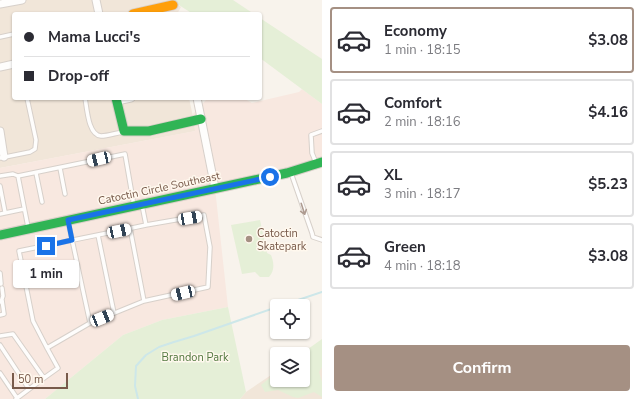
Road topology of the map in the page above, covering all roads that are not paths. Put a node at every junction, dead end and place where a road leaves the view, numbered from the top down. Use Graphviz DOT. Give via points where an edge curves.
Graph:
graph roads {
  1 [pos="22,0"];
  2 [pos="96,0"];
  3 [pos="0,4"];
  4 [pos="173,5"];
  5 [pos="99,12"];
  6 [pos="142,12"];
  7 [pos="12,34"];
  8 [pos="0,37"];
  9 [pos="12,64"];
  10 [pos="0,67"];
  11 [pos="27,100"];
  12 [pos="85,100"];
  13 [pos="117,100"];
  14 [pos="197,100"];
  15 [pos="201,119"];
  16 [pos="0,131"];
  17 [pos="124,131"];
  18 [pos="322,131"];
  19 [pos="2,158"];
  20 [pos="319,163"];
  21 [pos="60,168"];
  22 [pos="291,172"];
  23 [pos="36,173"];
  24 [pos="0,176"];
  25 [pos="18,176"];
  26 [pos="0,186"];
  27 [pos="215,188"];
  28 [pos="65,194"];
  29 [pos="42,202"];
  30 [pos="138,205"];
  31 [pos="24,209"];
  32 [pos="6,212"];
  33 [pos="0,214"];
  34 [pos="68,220"];
  35 [pos="146,225"];
  36 [pos="28,228"];
  37 [pos="130,228"];
  38 [pos="0,235"];
  39 [pos="98,235"];
  40 [pos="72,240"];
  41 [pos="322,240"];
  42 [pos="0,273"];
  43 [pos="1,284"];
  44 [pos="2,288"];
  45 [pos="1,301"];
  46 [pos="144,302"];
  47 [pos="114,313"];
  48 [pos="0,315"];
  49 [pos="90,323"];
  50 [pos="0,336"];
  51 [pos="0,345"];
  52 [pos="47,348"];
  53 [pos="0,373"];
  54 [pos="44,378"];
  55 [pos="29,389"];
  56 [pos="17,398"];
  1 -- 3 [label="street"];
  2 -- 5 [label="street"];
  4 -- 6 [label="main road"];
  7 -- 8 [label="lane"];
  9 -- 10 [label="street"];
  11 -- 19 [label="lane" via="36,140 35,149"];
  12 -- 17 [label="lane" via="92,130 96,135"];
  13 -- 17 [label="main road"];
  14 -- 15 [label="street"];
  15 -- 17 [label="main road" via="146,131"];
  15 -- 27 [label="street"];
  16 -- 19 [label="street"];
  18 -- 20 [label="lane" via="311,135 312,153"];
  20 -- 22 [label="main road, Catoctin Circle Southeast"];
  21 -- 23 [label="lane"];
  21 -- 28 [label="lane"];
  21 -- 30 [label="lane" via="125,154"];
  22 -- 27 [label="main road, Catoctin Circle Southeast"];
  22 -- 41 [label="lane, one-way" via="313,237"];
  23 -- 25 [label="lane"];
  23 -- 29 [label="lane"];
  24 -- 25 [label="lane"];
  25 -- 31 [label="lane"];
  26 -- 32 [label="lane"];
  27 -- 30 [label="main road, Catoctin Circle Southeast"];
  30 -- 34 [label="main road, Catoctin Circle Southeast"];
  30 -- 35 [label="lane"];
  31 -- 32 [label="lane"];
  31 -- 36 [label="lane"];
  32 -- 33 [label="lane"];
  34 -- 36 [label="main road, Catoctin Circle Southeast"];
  34 -- 40 [label="lane"];
  35 -- 37 [label="lane"];
  35 -- 46 [label="lane" via="204,215 210,247 208,287"];
  36 -- 38 [label="main road, Catoctin Circle Southeast"];
  37 -- 39 [label="lane"];
  37 -- 46 [label="lane"];
  39 -- 40 [label="lane"];
  39 -- 47 [label="lane"];
  40 -- 49 [label="lane"];
  40 -- 52 [label="lane" via="19,251 33,321"];
  42 -- 43 [label="lane"];
  44 -- 45 [label="lane"];
  45 -- 48 [label="lane" via="4,314"];
  46 -- 47 [label="lane"];
  47 -- 49 [label="lane"];
  49 -- 52 [label="lane"];
  50 -- 54 [label="lane" via="13,334"];
  51 -- 55 [label="lane"];
  52 -- 54 [label="lane" via="58,368"];
  53 -- 56 [label="lane"];
  54 -- 55 [label="lane"];
  55 -- 56 [label="lane"];
}
